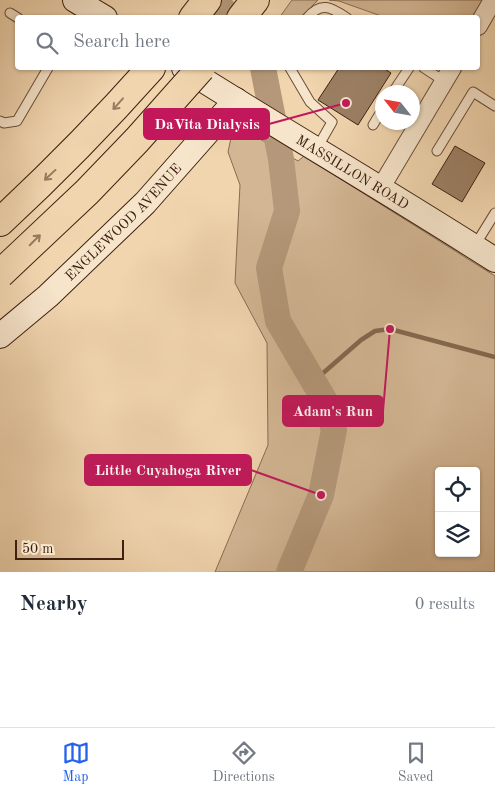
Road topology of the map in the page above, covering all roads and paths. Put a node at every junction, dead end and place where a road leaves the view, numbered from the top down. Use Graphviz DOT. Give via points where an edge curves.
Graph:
graph roads {
  1 [pos="202,0"];
  2 [pos="207,0"];
  3 [pos="255,0"];
  4 [pos="494,0"];
  5 [pos="80,6"];
  6 [pos="99,15"];
  7 [pos="194,15"];
  8 [pos="195,15"];
  9 [pos="243,15"];
  10 [pos="310,15"];
  11 [pos="343,15"];
  12 [pos="480,23"];
  13 [pos="47,70"];
  14 [pos="149,70"];
  15 [pos="187,70"];
  16 [pos="199,70"];
  17 [pos="291,70"];
  18 [pos="408,70"];
  19 [pos="428,70"];
  20 [pos="446,78"];
  21 [pos="398,85"];
  22 [pos="236,100"];
  23 [pos="495,106"];
  24 [pos="0,121"];
  25 [pos="375,122"];
  26 [pos="373,125"];
  27 [pos="310,147"];
  28 [pos="437,150"];
  29 [pos="380,189"];
  30 [pos="495,213"];
  31 [pos="0,222"];
  32 [pos="474,247"];
  33 [pos="495,260"];
  34 [pos="0,274"];
  35 [pos="0,336"];
  1 -- 7 [label="highway"];
  2 -- 8 [label="highway"];
  3 -- 9 [label="highway"];
  4 -- 12 [label="street"];
  5 -- 6 [label="street"];
  10 -- 11 [label="lane" via="325,6"];
  13 -- 24 [label="lane" via="17,121"];
  14 -- 31 [label="highway, one-way" via="57,169"];
  15 -- 22 [label="street, MASSILLON ROAD"];
  34 -- 16 [label="highway, one-way, bridge" via="87,192"];
  17 -- 27 [label="lane" via="310,102 332,122"];
  18 -- 21 [label="lane"];
  19 -- 20 [label="lane"];
  20 -- 29 [label="street"];
  22 -- 27 [label="street, MASSILLON ROAD"];
  22 -- 35 [label="street, ENGLEWOOD AVENUE" via="145,203 48,296"];
  23 -- 28 [label="lane" via="472,92"];
  25 -- 26 [label="lane"];
  27 -- 29 [label="street, MASSILLON ROAD"];
  29 -- 32 [label="street, MASSILLON ROAD"];
  30 -- 32 [label="lane"];
  32 -- 33 [label="street, MASSILLON ROAD"];
}
